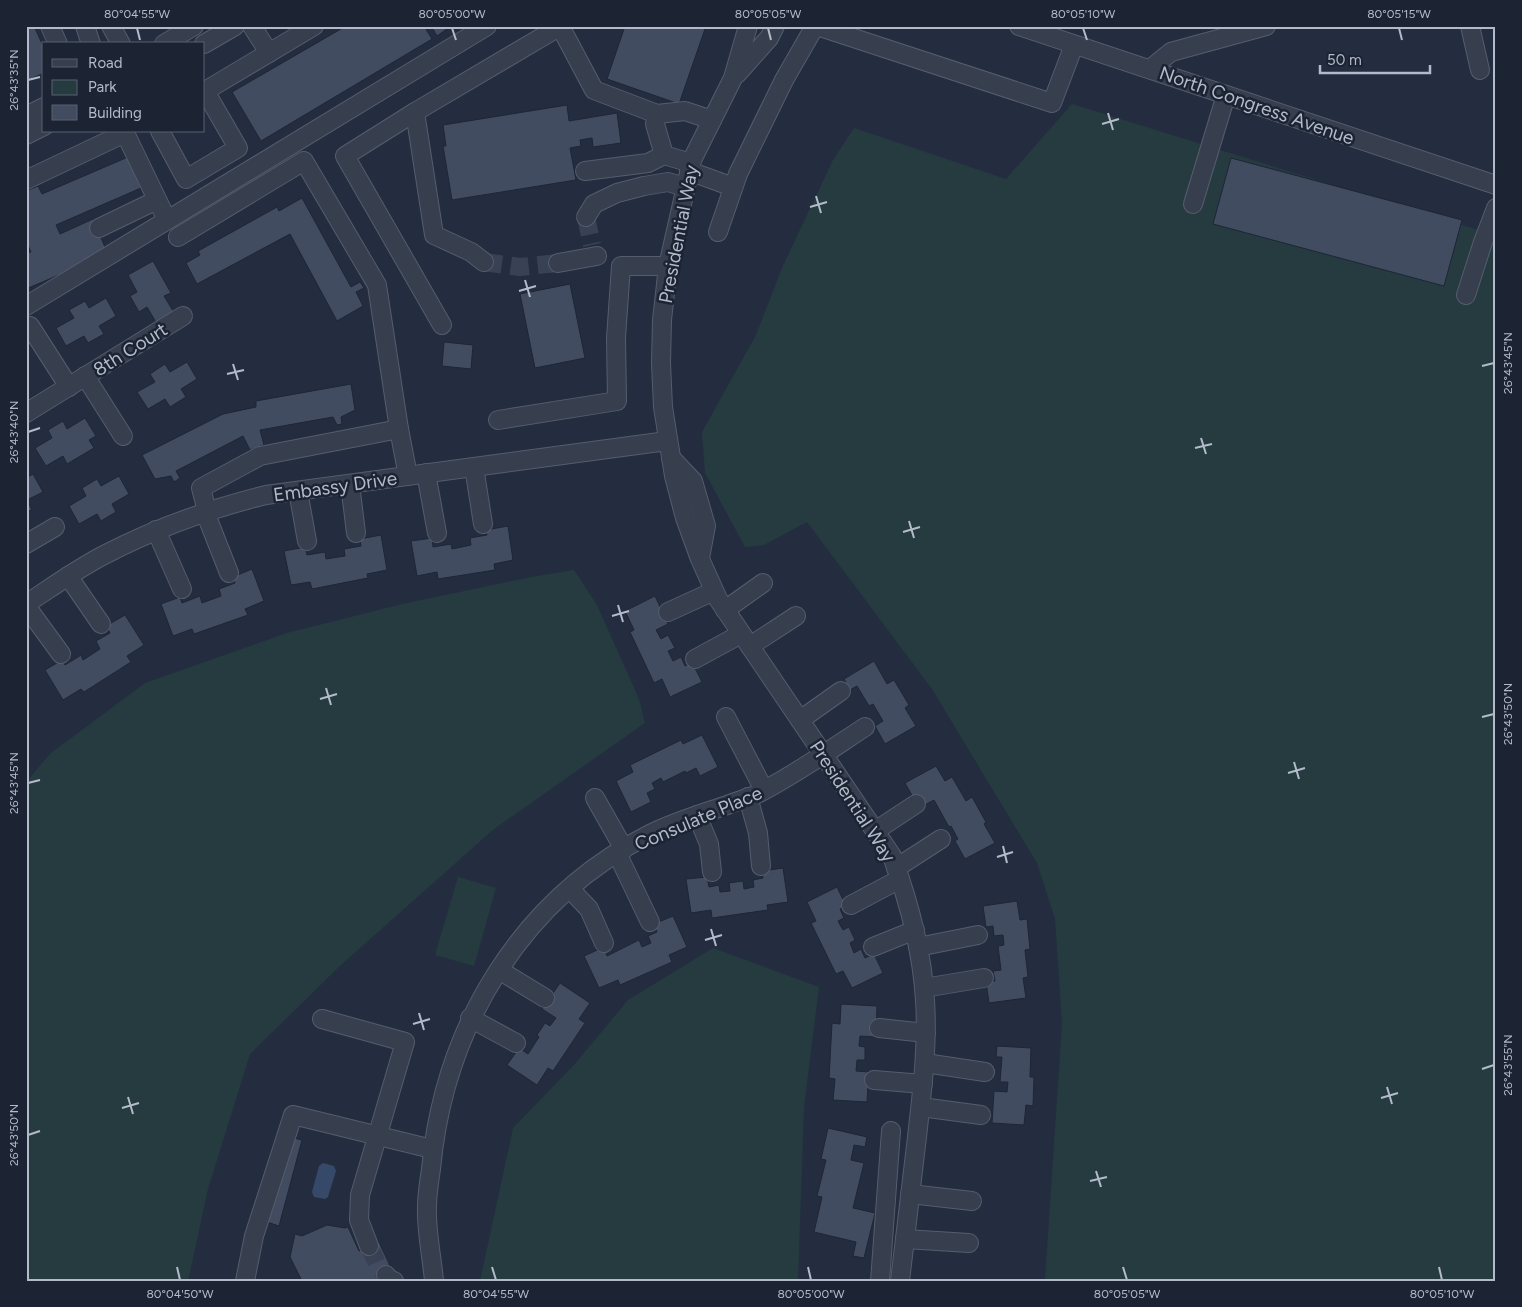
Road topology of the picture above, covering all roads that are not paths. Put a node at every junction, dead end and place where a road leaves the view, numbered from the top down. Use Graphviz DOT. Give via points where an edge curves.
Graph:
graph roads {
  1 [pos="50,26"];
  2 [pos="84,26"];
  3 [pos="112,26"];
  4 [pos="194,26"];
  5 [pos="236,26"];
  6 [pos="252,26"];
  7 [pos="314,26"];
  8 [pos="487,26"];
  9 [pos="559,26"];
  10 [pos="748,26"];
  11 [pos="775,26"];
  12 [pos="816,26"];
  13 [pos="1019,26"];
  14 [pos="1266,26"];
  15 [pos="1470,26"];
  16 [pos="57,42"];
  17 [pos="90,42"];
  18 [pos="121,42"];
  19 [pos="167,42"];
  20 [pos="205,43"];
  21 [pos="1074,45"];
  22 [pos="269,53"];
  23 [pos="1150,69"];
  24 [pos="1480,70"];
  25 [pos="733,78"];
  26 [pos="205,90"];
  27 [pos="205,93"];
  28 [pos="1226,95"];
  29 [pos="42,108"];
  30 [pos="415,112"];
  31 [pos="658,114"];
  32 [pos="26,116"];
  33 [pos="712,120"];
  34 [pos="42,127"];
  35 [pos="161,132"];
  36 [pos="26,135"];
  37 [pos="664,155"];
  38 [pos="585,171"];
  39 [pos="688,174"];
  40 [pos="26,180"];
  41 [pos="1496,186"];
  42 [pos="733,187"];
  43 [pos="157,200"];
  44 [pos="1193,204"];
  45 [pos="1496,208"];
  46 [pos="586,217"];
  47 [pos="167,220"];
  48 [pos="99,228"];
  49 [pos="718,232"];
  50 [pos="178,237"];
  51 [pos="484,262"];
  52 [pos="558,263"];
  53 [pos="620,266"];
  54 [pos="668,266"];
  55 [pos="1466,295"];
  56 [pos="26,306"];
  57 [pos="183,316"];
  58 [pos="442,324"];
  59 [pos="30,326"];
  60 [pos="86,376"];
  61 [pos="69,387"];
  62 [pos="26,413"];
  63 [pos="498,420"];
  64 [pos="399,429"];
  65 [pos="123,436"];
  66 [pos="669,449"];
  67 [pos="474,467"];
  68 [pos="426,473"];
  69 [pos="408,476"];
  70 [pos="350,484"];
  71 [pos="298,491"];
  72 [pos="206,512"];
  73 [pos="483,524"];
  74 [pos="55,527"];
  75 [pos="156,530"];
  76 [pos="356,533"];
  77 [pos="437,533"];
  78 [pos="307,541"];
  79 [pos="26,544"];
  80 [pos="700,559"];
  81 [pos="229,573"];
  82 [pos="68,576"];
  83 [pos="764,583"];
  84 [pos="182,589"];
  85 [pos="714,591"];
  86 [pos="27,602"];
  87 [pos="725,610"];
  88 [pos="668,612"];
  89 [pos="796,616"];
  90 [pos="101,624"];
  91 [pos="746,640"];
  92 [pos="61,654"];
  93 [pos="695,659"];
  94 [pos="841,691"];
  95 [pos="726,716"];
  96 [pos="800,720"];
  97 [pos="864,727"];
  98 [pos="823,754"];
  99 [pos="764,790"];
  100 [pos="748,797"];
  101 [pos="595,798"];
  102 [pos="916,804"];
  103 [pos="698,815"];
  104 [pos="875,831"];
  105 [pos="941,839"];
  106 [pos="620,851"];
  107 [pos="761,866"];
  108 [pos="712,872"];
  109 [pos="898,873"];
  110 [pos="570,889"];
  111 [pos="851,904"];
  112 [pos="650,922"];
  113 [pos="978,935"];
  114 [pos="917,938"];
  115 [pos="604,942"];
  116 [pos="873,947"];
  117 [pos="498,970"];
  118 [pos="984,978"];
  119 [pos="924,988"];
  120 [pos="545,998"];
  121 [pos="470,1018"];
  122 [pos="322,1019"];
  123 [pos="879,1028"];
  124 [pos="926,1033"];
  125 [pos="516,1043"];
  126 [pos="925,1063"];
  127 [pos="986,1072"];
  128 [pos="874,1080"];
  129 [pos="923,1084"];
  130 [pos="920,1107"];
  131 [pos="981,1115"];
  132 [pos="891,1132"];
  133 [pos="379,1135"];
  134 [pos="432,1149"];
  135 [pos="910,1194"];
  136 [pos="972,1201"];
  137 [pos="905,1238"];
  138 [pos="969,1243"];
  139 [pos="369,1246"];
  140 [pos="880,1277"];
  141 [pos="900,1279"];
  142 [pos="430,1280"];
  143 [pos="245,1281"];
  1 -- 16 [label="street"];
  2 -- 17 [label="street"];
  3 -- 18 [label="street"];
  4 -- 19 [label="street"];
  5 -- 20 [label="street"];
  6 -- 22 [label="street"];
  7 -- 22 [label="street"];
  8 -- 47 [label="street"];
  9 -- 30 [label="street"];
  9 -- 31 [label="street" via="594,90"];
  10 -- 25 [label="street, Presidential Way"];
  11 -- 25 [label="street, Presidential Way" via="769,38"];
  12 -- 21 [label="street" via="1052,103"];
  12 -- 42 [label="street" via="784,80"];
  13 -- 21 [label="street, North Congress Avenue"];
  14 -- 23 [label="street" via="1171,52"];
  15 -- 24 [label="street"];
  21 -- 23 [label="street, North Congress Avenue"];
  22 -- 26 [label="street"];
  23 -- 28 [label="street, North Congress Avenue"];
  25 -- 33 [label="street, Presidential Way"];
  27 -- 35 [label="street" via="238,148 186,179"];
  28 -- 41 [label="street, North Congress Avenue"];
  28 -- 44 [label="street"];
  29 -- 32 [label="street"];
  30 -- 51 [label="street" via="434,235 471,252"];
  30 -- 58 [label="street" via="345,156"];
  31 -- 33 [label="street" via="685,111"];
  31 -- 37 [label="street" via="655,124"];
  33 -- 39 [label="street, Presidential Way"];
  34 -- 36 [label="street"];
  37 -- 38 [label="street" via="648,163"];
  37 -- 39 [label="street"];
  39 -- 42 [label="street"];
  39 -- 46 [label="street" via="668,182 617,193 594,204"];
  39 -- 54 [label="street, Presidential Way"];
  40 -- 43 [label="street" via="124,133"];
  42 -- 49 [label="street"];
  43 -- 47 [label="street"];
  43 -- 48 [label="street"];
  45 -- 55 [label="street"];
  47 -- 56 [label="street"];
  50 -- 64 [label="street" via="304,161 377,285"];
  52 -- 53 [label="street" via="594,251"];
  53 -- 54 [label="street"];
  53 -- 63 [label="street" via="617,401"];
  54 -- 66 [label="street, Presidential Way" via="661,363"];
  57 -- 60 [label="street, 8th Court"];
  59 -- 61 [label="street"];
  60 -- 61 [label="street"];
  60 -- 65 [label="street, 8th Court"];
  61 -- 62 [label="street"];
  64 -- 69 [label="street"];
  64 -- 72 [label="street" via="260,456 201,488"];
  66 -- 67 [label="street, Embassy Drive"];
  66 -- 80 [label="street, Presidential Way" via="666,479 683,537"];
  66 -- 80 [label="street" via="693,482 706,526"];
  67 -- 68 [label="street, Embassy Drive"];
  67 -- 73 [label="street"];
  68 -- 69 [label="street, Embassy Drive"];
  68 -- 77 [label="street"];
  69 -- 70 [label="street, Embassy Drive"];
  70 -- 71 [label="street, Embassy Drive"];
  70 -- 76 [label="street"];
  71 -- 72 [label="street, Embassy Drive" via="266,495"];
  71 -- 78 [label="street"];
  72 -- 75 [label="street, Embassy Drive"];
  72 -- 81 [label="street"];
  74 -- 79 [label="street"];
  75 -- 82 [label="street, Embassy Drive"];
  75 -- 84 [label="street"];
  80 -- 85 [label="street, Presidential Way"];
  82 -- 86 [label="street, Embassy Drive"];
  82 -- 90 [label="street"];
  83 -- 87 [label="street"];
  85 -- 87 [label="street, Presidential Way"];
  85 -- 88 [label="street"];
  86 -- 92 [label="street"];
  87 -- 91 [label="street, Presidential Way"];
  89 -- 91 [label="street"];
  91 -- 93 [label="street"];
  91 -- 96 [label="street, Presidential Way"];
  94 -- 96 [label="street"];
  95 -- 99 [label="street"];
  96 -- 98 [label="street, Presidential Way"];
  97 -- 98 [label="street, Consulate Place"];
  98 -- 99 [label="street, Consulate Place"];
  98 -- 104 [label="street, Presidential Way"];
  99 -- 100 [label="street, Consulate Place"];
  100 -- 103 [label="street, Consulate Place"];
  100 -- 107 [label="street" via="758,832"];
  101 -- 106 [label="street"];
  102 -- 104 [label="street"];
  103 -- 106 [label="street, Consulate Place"];
  103 -- 108 [label="street" via="709,844"];
  104 -- 109 [label="street, Presidential Way" via="892,856"];
  105 -- 109 [label="street"];
  106 -- 110 [label="street, Consulate Place"];
  106 -- 112 [label="street"];
  109 -- 111 [label="street"];
  109 -- 114 [label="street, Presidential Way"];
  110 -- 115 [label="street" via="589,909"];
  110 -- 117 [label="street, Consulate Place" via="532,926"];
  113 -- 114 [label="street"];
  114 -- 116 [label="street"];
  114 -- 119 [label="street, Presidential Way"];
  117 -- 120 [label="street"];
  117 -- 121 [label="street, Consulate Place"];
  118 -- 119 [label="street"];
  119 -- 124 [label="street, Presidential Way"];
  121 -- 125 [label="street"];
  121 -- 134 [label="street, Consulate Place" via="445,1084"];
  122 -- 133 [label="street" via="405,1042"];
  123 -- 124 [label="street"];
  124 -- 126 [label="street, Presidential Way"];
  126 -- 127 [label="street"];
  126 -- 129 [label="street, Presidential Way"];
  128 -- 129 [label="street"];
  129 -- 130 [label="street, Presidential Way"];
  130 -- 131 [label="street"];
  130 -- 135 [label="street, Presidential Way"];
  132 -- 140 [label="street"];
  133 -- 134 [label="street"];
  133 -- 139 [label="street" via="360,1195 359,1220"];
  133 -- 143 [label="street" via="293,1115 254,1236"];
  134 -- 142 [label="street, Consulate Place" via="427,1208"];
  135 -- 136 [label="street"];
  135 -- 137 [label="street, Presidential Way"];
  137 -- 138 [label="street"];
  137 -- 141 [label="street, Presidential Way"];
  140 -- 141 [label="street"];
}
